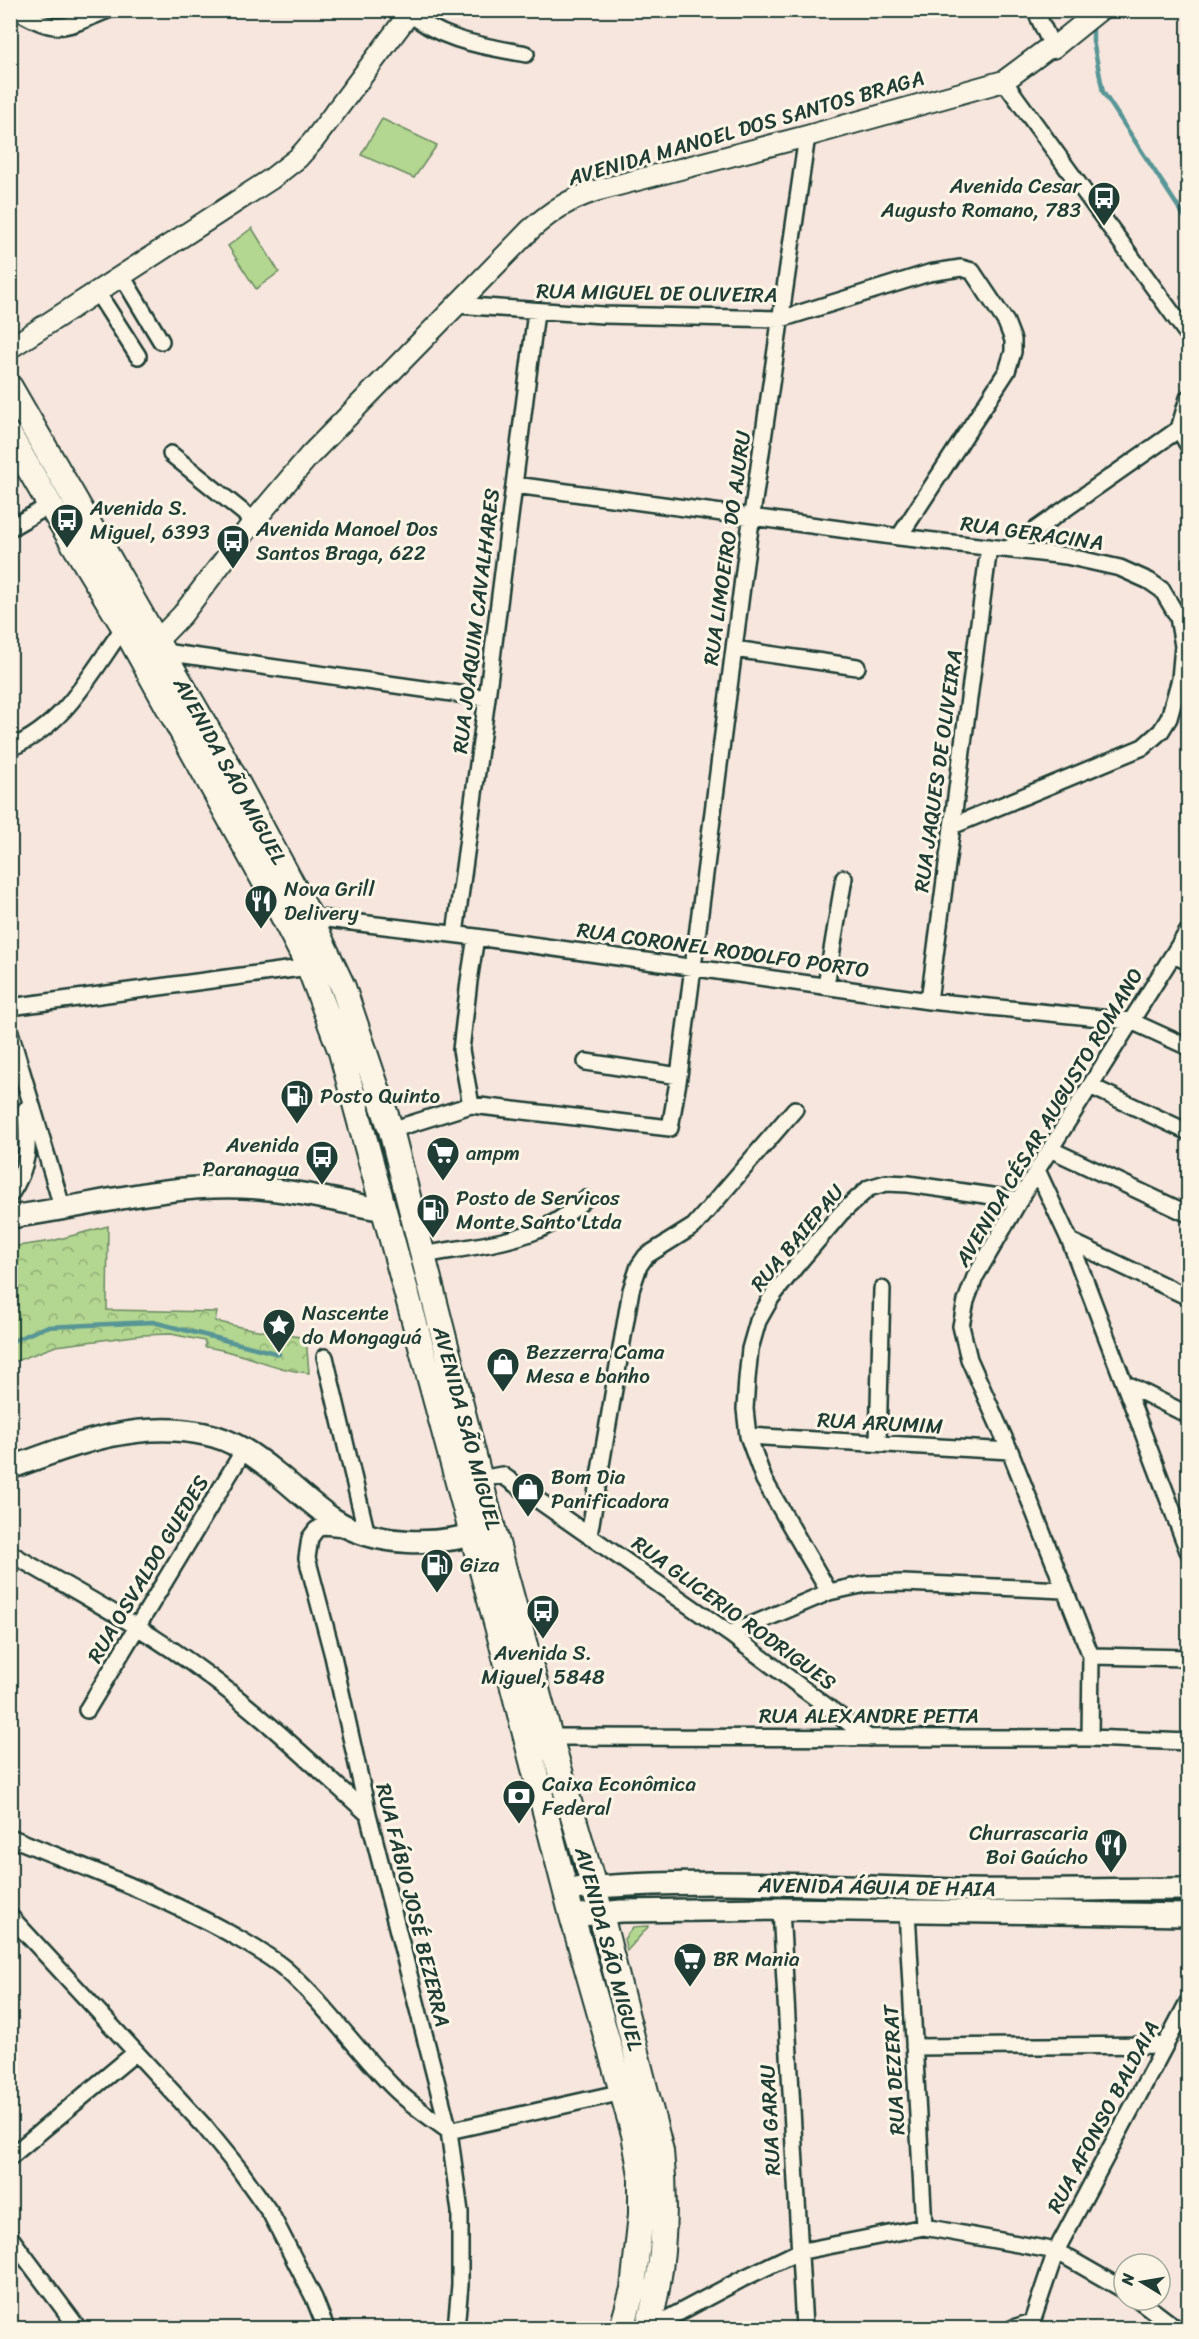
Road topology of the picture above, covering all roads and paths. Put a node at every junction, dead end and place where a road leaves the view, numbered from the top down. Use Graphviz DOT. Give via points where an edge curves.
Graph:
graph roads {
  1 [pos="16,10"];
  2 [pos="108,10"];
  3 [pos="1035,10"];
  4 [pos="1100,10"];
  5 [pos="409,11"];
  6 [pos="1081,18"];
  7 [pos="1050,46"];
  8 [pos="526,54"];
  9 [pos="1004,81"];
  10 [pos="807,136"];
  11 [pos="122,276"];
  12 [pos="96,292"];
  13 [pos="456,305"];
  14 [pos="536,312"];
  15 [pos="781,319"];
  16 [pos="1188,335"];
  17 [pos="161,341"];
  18 [pos="10,348"];
  19 [pos="138,356"];
  20 [pos="10,387"];
  21 [pos="1188,398"];
  22 [pos="1179,429"];
  23 [pos="10,436"];
  24 [pos="1188,445"];
  25 [pos="171,454"];
  26 [pos="514,485"];
  27 [pos="50,505"];
  28 [pos="752,518"];
  29 [pos="254,521"];
  30 [pos="10,528"];
  31 [pos="899,537"];
  32 [pos="989,547"];
  33 [pos="1008,549"];
  34 [pos="139,608"];
  35 [pos="124,627"];
  36 [pos="161,646"];
  37 [pos="734,649"];
  38 [pos="140,657"];
  39 [pos="857,667"];
  40 [pos="487,698"];
  41 [pos="10,748"];
  42 [pos="952,826"];
  43 [pos="844,878"];
  44 [pos="310,917"];
  45 [pos="1188,932"];
  46 [pos="455,934"];
  47 [pos="476,937"];
  48 [pos="1174,955"];
  49 [pos="1188,962"];
  50 [pos="309,967"];
  51 [pos="693,967"];
  52 [pos="826,986"];
  53 [pos="929,1001"];
  54 [pos="10,1007"];
  55 [pos="1131,1021"];
  56 [pos="10,1032"];
  57 [pos="1188,1047"];
  58 [pos="586,1062"];
  59 [pos="679,1076"];
  60 [pos="25,1082"];
  61 [pos="1090,1086"];
  62 [pos="471,1105"];
  63 [pos="795,1109"];
  64 [pos="391,1130"];
  65 [pos="1188,1131"];
  66 [pos="1050,1149"];
  67 [pos="1037,1170"];
  68 [pos="10,1195"];
  69 [pos="585,1199"];
  70 [pos="1020,1200"];
  71 [pos="383,1209"];
  72 [pos="63,1210"];
  73 [pos="1188,1214"];
  74 [pos="10,1217"];
  75 [pos="1070,1241"];
  76 [pos="421,1247"];
  77 [pos="882,1289"];
  78 [pos="1188,1297"];
  79 [pos="325,1357"];
  80 [pos="1124,1383"];
  81 [pos="1188,1415"];
  82 [pos="747,1436"];
  83 [pos="878,1443"];
  84 [pos="244,1450"];
  85 [pos="1010,1451"];
  86 [pos="10,1468"];
  87 [pos="480,1479"];
  88 [pos="358,1532"];
  89 [pos="483,1533"];
  90 [pos="589,1535"];
  91 [pos="1188,1551"];
  92 [pos="10,1553"];
  93 [pos="1064,1590"];
  94 [pos="828,1592"];
  95 [pos="138,1626"];
  96 [pos="730,1634"];
  97 [pos="1091,1656"];
  98 [pos="1188,1658"];
  99 [pos="87,1710"];
  100 [pos="550,1737"];
  101 [pos="869,1738"];
  102 [pos="1090,1738"];
  103 [pos="1188,1742"];
  104 [pos="368,1814"];
  105 [pos="10,1837"];
  106 [pos="594,1887"];
  107 [pos="1188,1889"];
  108 [pos="565,1890"];
  109 [pos="781,1909"];
  110 [pos="907,1911"];
  111 [pos="600,1913"];
  112 [pos="10,1916"];
  113 [pos="572,1916"];
  114 [pos="1188,1916"];
  115 [pos="1188,2002"];
  116 [pos="1164,2045"];
  117 [pos="914,2047"];
  118 [pos="135,2053"];
  119 [pos="623,2092"];
  120 [pos="449,2131"];
  121 [pos="10,2157"];
  122 [pos="924,2227"];
  123 [pos="10,2236"];
  124 [pos="798,2252"];
  125 [pos="1056,2252"];
  126 [pos="1112,2283"];
  127 [pos="1155,2312"];
  128 [pos="1034,2325"];
  129 [pos="78,2328"];
  130 [pos="326,2328"];
  131 [pos="456,2328"];
  132 [pos="622,2328"];
  133 [pos="649,2328"];
  134 [pos="804,2328"];
  135 [pos="1013,2328"];
  136 [pos="1176,2328"];
  1 -- 2 [label="street" via="55,28"];
  3 -- 7 [label="street"];
  4 -- 6 [label="street, AVENIDA MANOEL DOS SANTOS BRAGA"];
  5 -- 8 [label="street" via="442,35"];
  5 -- 11 [label="street" via="332,118 298,158"];
  6 -- 7 [label="street, AVENIDA MANOEL DOS SANTOS BRAGA"];
  7 -- 9 [label="street, AVENIDA MANOEL DOS SANTOS BRAGA"];
  9 -- 10 [label="street, AVENIDA MANOEL DOS SANTOS BRAGA"];
  9 -- 16 [label="street"];
  10 -- 13 [label="street, AVENIDA MANOEL DOS SANTOS BRAGA" via="568,200 531,229"];
  10 -- 15 [label="street, RUA LIMOEIRO DO AJURU"];
  11 -- 12 [label="street"];
  11 -- 17 [label="street"];
  12 -- 18 [label="street"];
  12 -- 19 [label="street"];
  13 -- 14 [label="street, RUA MIGUEL DE OLIVEIRA"];
  13 -- 29 [label="street, AVENIDA MANOEL DOS SANTOS BRAGA" via="329,433"];
  14 -- 15 [label="street, RUA MIGUEL DE OLIVEIRA"];
  14 -- 26 [label="street, RUA JOAQUIM CAVALHARES"];
  15 -- 28 [label="street, RUA LIMOEIRO DO AJURU"];
  15 -- 31 [label="street, RUA MIGUEL DE OLIVEIRA" via="929,273 961,268 972,271 1006,322 1013,340 1007,371"];
  20 -- 34 [label="main road, AVENIDA SÃO MIGUEL"];
  21 -- 22 [label="street"];
  22 -- 24 [label="street"];
  22 -- 33 [label="street"];
  23 -- 27 [label="main road, AVENIDA SÃO MIGUEL"];
  25 -- 29 [label="street"];
  26 -- 28 [label="street, RUA GERACINA"];
  26 -- 40 [label="street, RUA JOAQUIM CAVALHARES"];
  27 -- 30 [label="street"];
  27 -- 35 [label="main road, AVENIDA SÃO MIGUEL"];
  28 -- 31 [label="street, RUA GERACINA"];
  28 -- 37 [label="street, RUA LIMOEIRO DO AJURU"];
  29 -- 36 [label="street, AVENIDA MANOEL DOS SANTOS BRAGA"];
  31 -- 32 [label="street, RUA GERACINA"];
  32 -- 33 [label="street, RUA GERACINA"];
  32 -- 42 [label="street, RUA JAQUES DE OLIVEIRA"];
  33 -- 42 [label="street, RUA GERACINA" via="1109,565 1149,580 1162,590 1178,617 1183,646 1180,679 1169,718 1143,747"];
  34 -- 35 [label="street"];
  34 -- 36 [label="main road, AVENIDA SÃO MIGUEL"];
  35 -- 38 [label="main road, AVENIDA SÃO MIGUEL"];
  35 -- 41 [label="street" via="76,698 29,741"];
  36 -- 38 [label="street, AVENIDA MANOEL DOS SANTOS BRAGA"];
  36 -- 40 [label="street"];
  36 -- 44 [label="main road, AVENIDA SÃO MIGUEL"];
  37 -- 39 [label="street"];
  37 -- 51 [label="street, RUA LIMOEIRO DO AJURU"];
  38 -- 50 [label="main road, AVENIDA SÃO MIGUEL"];
  40 -- 46 [label="street, RUA JOAQUIM CAVALHARES"];
  42 -- 53 [label="street, RUA JAQUES DE OLIVEIRA"];
  43 -- 52 [label="street"];
  44 -- 46 [label="street, RUA CORONEL RODOLFO PORTO"];
  44 -- 64 [label="main road, AVENIDA SÃO MIGUEL" via="343,987"];
  45 -- 48 [label="street, AVENIDA CÉSAR AUGUSTO ROMANO"];
  46 -- 47 [label="street, RUA CORONEL RODOLFO PORTO"];
  47 -- 51 [label="street, RUA CORONEL RODOLFO PORTO"];
  47 -- 62 [label="street" via="461,1050"];
  48 -- 49 [label="street"];
  48 -- 55 [label="street, AVENIDA CÉSAR AUGUSTO ROMANO"];
  50 -- 54 [label="street"];
  50 -- 71 [label="main road, AVENIDA SÃO MIGUEL" via="346,1071"];
  51 -- 52 [label="street, RUA CORONEL RODOLFO PORTO"];
  51 -- 59 [label="street, RUA LIMOEIRO DO AJURU"];
  52 -- 53 [label="street, RUA CORONEL RODOLFO PORTO"];
  53 -- 55 [label="street, RUA CORONEL RODOLFO PORTO"];
  55 -- 57 [label="street, RUA CORONEL RODOLFO PORTO"];
  55 -- 61 [label="street, AVENIDA CÉSAR AUGUSTO ROMANO"];
  56 -- 60 [label="street"];
  58 -- 59 [label="street"];
  59 -- 62 [label="street, RUA LIMOEIRO DO AJURU" via="670,1128"];
  60 -- 68 [label="street" via="26,1164"];
  60 -- 72 [label="street"];
  61 -- 65 [label="street"];
  61 -- 66 [label="street, AVENIDA CÉSAR AUGUSTO ROMANO"];
  62 -- 64 [label="street"];
  63 -- 90 [label="street" via="694,1226 646,1256 639,1266 631,1290"];
  64 -- 76 [label="main road, AVENIDA SÃO MIGUEL"];
  66 -- 67 [label="street, AVENIDA CÉSAR AUGUSTO ROMANO"];
  66 -- 73 [label="street"];
  67 -- 70 [label="street, AVENIDA CÉSAR AUGUSTO ROMANO"];
  67 -- 75 [label="street"];
  69 -- 76 [label="street" via="551,1225 526,1233 495,1242"];
  70 -- 82 [label="street, RUA BAIEPAU" via="886,1183 868,1188 856,1198 796,1266 758,1321 747,1379"];
  70 -- 85 [label="street, AVENIDA CÉSAR AUGUSTO ROMANO" via="975,1277 961,1326 969,1359"];
  71 -- 72 [label="main road" via="242,1187 183,1189"];
  71 -- 76 [label="main road" via="397,1215"];
  71 -- 89 [label="main road, AVENIDA SÃO MIGUEL"];
  72 -- 74 [label="main road"];
  75 -- 78 [label="street"];
  75 -- 80 [label="street"];
  76 -- 87 [label="main road, AVENIDA SÃO MIGUEL"];
  77 -- 83 [label="street"];
  79 -- 88 [label="street"];
  80 -- 81 [label="street"];
  80 -- 91 [label="street"];
  82 -- 83 [label="street, RUA ARUMIM"];
  82 -- 94 [label="street, RUA BAIEPAU" via="764,1480"];
  83 -- 85 [label="street, RUA ARUMIM"];
  84 -- 86 [label="main road" via="208,1434 145,1429 99,1438"];
  84 -- 88 [label="main road" via="331,1518"];
  84 -- 95 [label="street, RUA OSVALDO GUEDES"];
  85 -- 93 [label="street, AVENIDA CÉSAR AUGUSTO ROMANO"];
  87 -- 89 [label="main road, AVENIDA SÃO MIGUEL"];
  87 -- 90 [label="street, RUA GLICERIO RODRIGUES" via="502,1475"];
  88 -- 89 [label="main road" via="416,1541"];
  88 -- 104 [label="street, RUA FÁBIO JOSÉ BEZERRA" via="323,1526 310,1538 307,1558"];
  89 -- 100 [label="main road, AVENIDA SÃO MIGUEL"];
  89 -- 108 [label="main road, AVENIDA SÃO MIGUEL"];
  90 -- 96 [label="street, RUA GLICERIO RODRIGUES"];
  92 -- 95 [label="street"];
  93 -- 94 [label="street" via="903,1583 866,1584"];
  93 -- 97 [label="street, AVENIDA CÉSAR AUGUSTO ROMANO"];
  94 -- 96 [label="street"];
  95 -- 99 [label="street, RUA OSVALDO GUEDES"];
  95 -- 104 [label="street" via="258,1714"];
  96 -- 101 [label="street, RUA GLICERIO RODRIGUES"];
  97 -- 98 [label="street"];
  97 -- 102 [label="street, AVENIDA CÉSAR AUGUSTO ROMANO"];
  100 -- 101 [label="street, RUA ALEXANDRE PETTA"];
  100 -- 106 [label="main road, AVENIDA SÃO MIGUEL"];
  101 -- 102 [label="street, RUA ALEXANDRE PETTA"];
  102 -- 103 [label="street, RUA ALEXANDRE PETTA"];
  104 -- 120 [label="street, RUA FÁBIO JOSÉ BEZERRA"];
  105 -- 120 [label="street" via="147,1892 252,1946 283,1967 311,1994 394,2088"];
  106 -- 107 [label="main road, AVENIDA ÁGUIA DE HAIA" via="625,1884"];
  106 -- 108 [label="main road, AVENIDA ÁGUIA DE HAIA"];
  106 -- 111 [label="main road, AVENIDA SÃO MIGUEL"];
  108 -- 113 [label="main road, AVENIDA SÃO MIGUEL"];
  109 -- 110 [label="main road, AVENIDA ÁGUIA DE HAIA"];
  109 -- 111 [label="main road, AVENIDA ÁGUIA DE HAIA"];
  109 -- 124 [label="street, RUA GARAU"];
  110 -- 114 [label="main road, AVENIDA ÁGUIA DE HAIA"];
  110 -- 117 [label="street, RUA DEZERAT"];
  111 -- 113 [label="main road, AVENIDA ÁGUIA DE HAIA"];
  111 -- 133 [label="main road, AVENIDA SÃO MIGUEL" via="661,2151 665,2193 661,2259"];
  112 -- 118 [label="street"];
  113 -- 119 [label="main road, AVENIDA SÃO MIGUEL"];
  115 -- 116 [label="street, RUA AFONSO BALDAIA"];
  116 -- 117 [label="street"];
  116 -- 125 [label="street, RUA AFONSO BALDAIA"];
  117 -- 122 [label="street, RUA DEZERAT"];
  118 -- 121 [label="street"];
  118 -- 130 [label="street" via="204,2126 271,2214"];
  119 -- 120 [label="street"];
  119 -- 132 [label="main road, AVENIDA SÃO MIGUEL" via="641,2175 641,2214 633,2289"];
  120 -- 131 [label="street, RUA FÁBIO JOSÉ BEZERRA" via="460,2212"];
  122 -- 124 [label="street"];
  122 -- 125 [label="street"];
  123 -- 129 [label="street"];
  124 -- 133 [label="street"];
  124 -- 134 [label="street, RUA GARAU"];
  125 -- 126 [label="street"];
  125 -- 128 [label="street, RUA AFONSO BALDAIA"];
  127 -- 136 [label="street"];
  128 -- 135 [label="street"];
}
